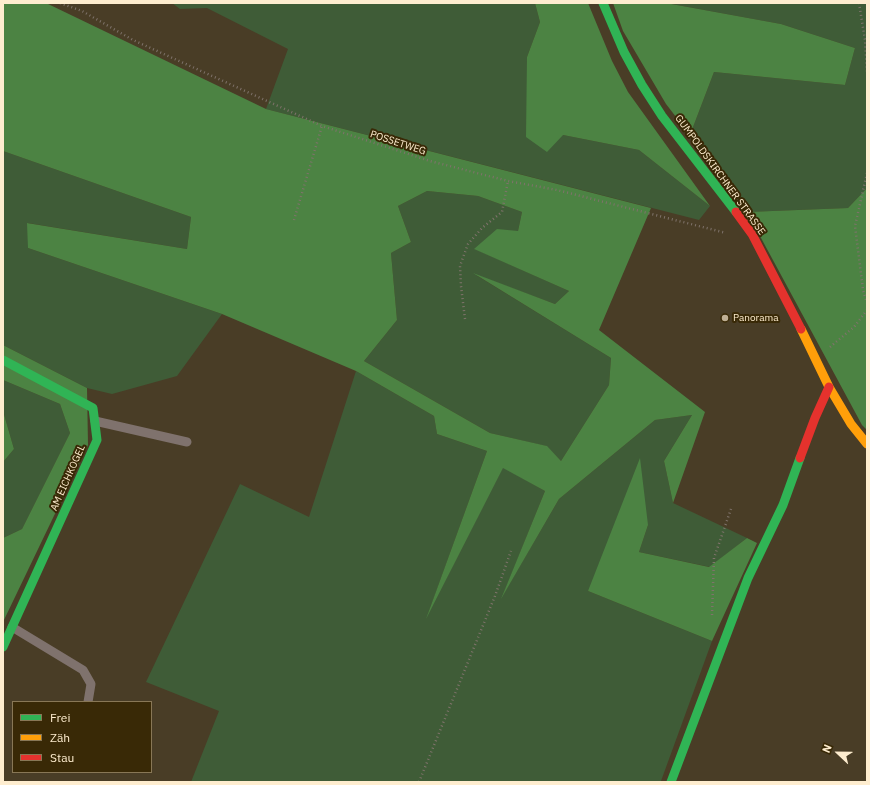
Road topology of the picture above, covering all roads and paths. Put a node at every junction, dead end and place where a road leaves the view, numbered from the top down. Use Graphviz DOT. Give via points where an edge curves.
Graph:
graph roads {
  1 [pos="60,3"];
  2 [pos="603,3"];
  3 [pos="859,3"];
  4 [pos="867,72"];
  5 [pos="322,126"];
  6 [pos="867,173"];
  7 [pos="508,181"];
  8 [pos="294,220"];
  9 [pos="727,233"];
  10 [pos="867,304"];
  11 [pos="867,310"];
  12 [pos="465,319"];
  13 [pos="816,359"];
  14 [pos="3,360"];
  15 [pos="829,387"];
  16 [pos="95,421"];
  17 [pos="187,442"];
  18 [pos="867,444"];
  19 [pos="731,508"];
  20 [pos="511,551"];
  21 [pos="712,622"];
  22 [pos="12,627"];
  23 [pos="3,647"];
  24 [pos="88,701"];
  25 [pos="419,782"];
  26 [pos="671,782"];
  1 -- 5 [label="path, POSSETWEG" via="133,40"];
  2 -- 13 [label="street, GUMPOLDSKIRCHNER STRASSE" via="624,52 642,85 662,116 752,234"];
  3 -- 4 [label="path"];
  5 -- 7 [label="path, POSSETWEG" via="430,161"];
  5 -- 8 [label="path"];
  6 -- 10 [label="path" via="855,226"];
  7 -- 9 [label="path, POSSETWEG" via="557,190"];
  7 -- 12 [label="path" via="502,212 482,228 468,244 460,266"];
  11 -- 13 [label="path" via="854,327"];
  13 -- 15 [label="street, GUMPOLDSKIRCHNER STRASSE"];
  14 -- 16 [label="street, AM EICHKOGEL" via="93,408"];
  15 -- 18 [label="street, GUMPOLDSKIRCHNER STRASSE" via="851,424"];
  15 -- 26 [label="street" via="783,505 748,578"];
  16 -- 17 [label="lane"];
  16 -- 22 [label="street, AM EICHKOGEL" via="97,440"];
  19 -- 21 [label="path" via="714,558"];
  20 -- 25 [label="path"];
  22 -- 23 [label="street, AM EICHKOGEL"];
  22 -- 24 [label="lane" via="83,670 90,684"];
}
